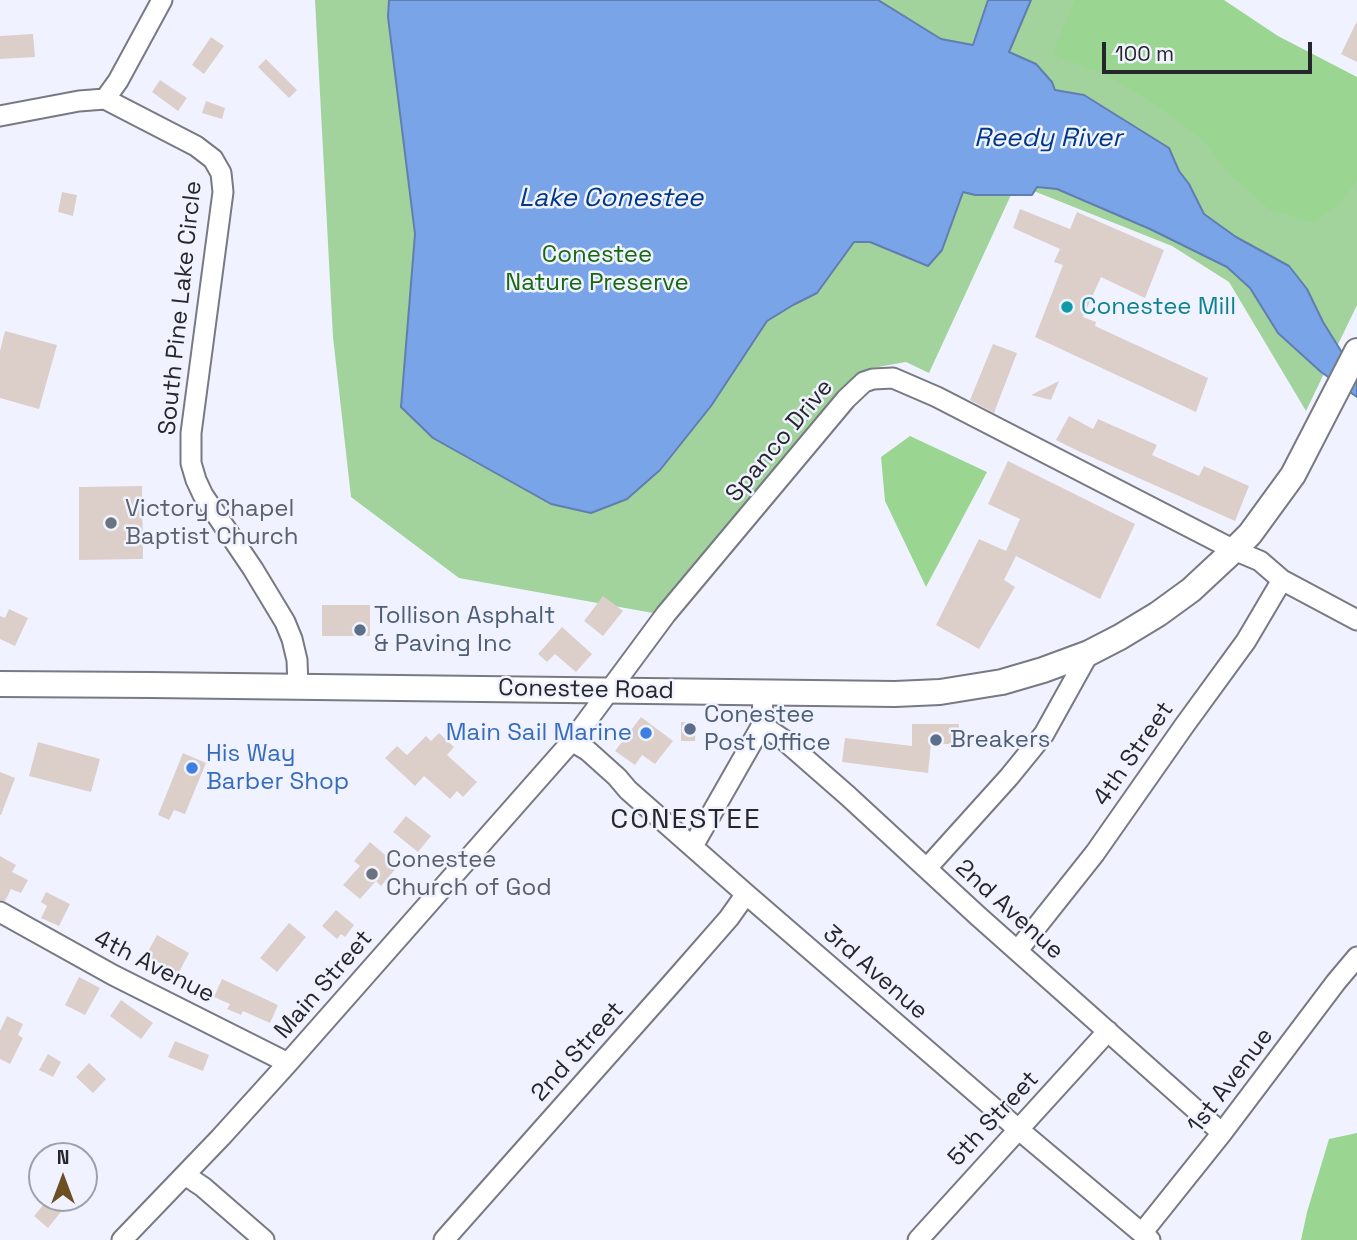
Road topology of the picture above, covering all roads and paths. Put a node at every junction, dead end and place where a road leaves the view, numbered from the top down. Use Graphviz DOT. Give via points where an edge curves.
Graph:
graph roads {
  1 [pos="162,0"];
  2 [pos="105,99"];
  3 [pos="0,116"];
  4 [pos="1357,351"];
  5 [pos="1234,550"];
  6 [pos="1282,580"];
  7 [pos="1357,620"];
  8 [pos="1089,653"];
  9 [pos="0,684"];
  10 [pos="298,687"];
  11 [pos="609,690"];
  12 [pos="762,694"];
  13 [pos="762,725"];
  14 [pos="572,741"];
  15 [pos="693,846"];
  16 [pos="927,868"];
  17 [pos="746,894"];
  18 [pos="0,912"];
  19 [pos="1018,950"];
  20 [pos="1357,957"];
  21 [pos="1108,1031"];
  22 [pos="288,1063"];
  23 [pos="1018,1129"];
  24 [pos="1222,1133"];
  25 [pos="186,1175"];
  26 [pos="1146,1236"];
  27 [pos="122,1240"];
  28 [pos="264,1240"];
  29 [pos="444,1240"];
  30 [pos="918,1240"];
  1 -- 2 [label="street"];
  2 -- 3 [label="street"];
  2 -- 10 [label="street, South Pine Lake Circle" via="196,146 221,173 223,192 191,433 191,463 203,495 285,622 297,660"];
  4 -- 5 [label="main road, Conestee Road" via="1293,475"];
  5 -- 6 [label="street" via="1260,561"];
  5 -- 8 [label="main road, Conestee Road" via="1158,614"];
  5 -- 11 [label="street, Spanco Drive" via="937,397 892,379 873,379 846,399 666,614"];
  6 -- 7 [label="street"];
  6 -- 19 [label="street, 4th Street" via="1246,641 1095,853"];
  8 -- 12 [label="main road, Conestee Road" via="973,688 895,694"];
  8 -- 16 [label="street" via="1044,734"];
  9 -- 10 [label="main road, Conestee Road"];
  10 -- 11 [label="main road, Conestee Road"];
  11 -- 12 [label="main road, Conestee Road"];
  11 -- 14 [label="street, Main Street"];
  12 -- 13 [label="street"];
  13 -- 15 [label="street"];
  13 -- 16 [label="street, 2nd Avenue"];
  14 -- 15 [label="street, 3rd Avenue"];
  14 -- 22 [label="street, Main Street"];
  15 -- 17 [label="street, 3rd Avenue"];
  16 -- 19 [label="street, 2nd Avenue"];
  17 -- 23 [label="street, 3rd Avenue"];
  17 -- 29 [label="street, 2nd Street"];
  18 -- 22 [label="street, 4th Avenue"];
  19 -- 21 [label="street, 2nd Avenue"];
  20 -- 24 [label="street, 1st Avenue"];
  21 -- 23 [label="street, 5th Street"];
  21 -- 24 [label="street, 2nd Avenue"];
  22 -- 25 [label="street, Main Street"];
  23 -- 26 [label="street, 3rd Avenue"];
  23 -- 30 [label="street, 5th Street"];
  24 -- 26 [label="street, 1st Avenue"];
  25 -- 27 [label="street, Main Street"];
  25 -- 28 [label="street"];
}
